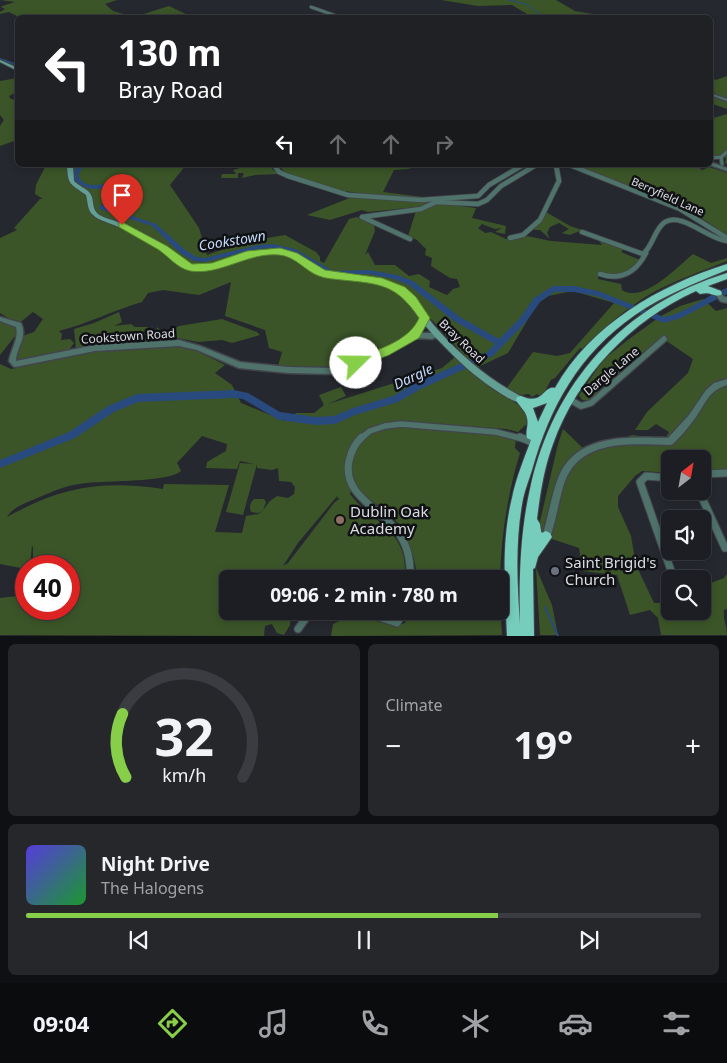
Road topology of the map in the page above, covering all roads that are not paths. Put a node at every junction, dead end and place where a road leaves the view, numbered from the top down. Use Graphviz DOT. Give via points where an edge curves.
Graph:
graph roads {
  1 [pos="311,7"];
  2 [pos="334,15"];
  3 [pos="0,61"];
  4 [pos="15,68"];
  5 [pos="713,95"];
  6 [pos="727,100"];
  7 [pos="727,152"];
  8 [pos="721,157"];
  9 [pos="713,161"];
  10 [pos="70,167"];
  11 [pos="276,167"];
  12 [pos="520,167"];
  13 [pos="533,167"];
  14 [pos="556,167"];
  15 [pos="575,167"];
  16 [pos="724,167"];
  17 [pos="474,197"];
  18 [pos="478,204"];
  19 [pos="582,232"];
  20 [pos="510,238"];
  21 [pos="410,239"];
  22 [pos="727,240"];
  23 [pos="647,252"];
  24 [pos="727,267"];
  25 [pos="600,274"];
  26 [pos="727,278"];
  27 [pos="719,295"];
  28 [pos="727,300"];
  29 [pos="650,311"];
  30 [pos="632,313"];
  31 [pos="424,318"];
  32 [pos="0,319"];
  33 [pos="437,334"];
  34 [pos="414,335"];
  35 [pos="664,339"];
  36 [pos="567,375"];
  37 [pos="727,382"];
  38 [pos="568,399"];
  39 [pos="521,400"];
  40 [pos="552,431"];
  41 [pos="529,441"];
  42 [pos="727,473"];
  43 [pos="711,474"];
  44 [pos="661,477"];
  45 [pos="517,499"];
  46 [pos="703,500"];
  47 [pos="546,537"];
  48 [pos="725,548"];
  49 [pos="409,570"];
  50 [pos="670,570"];
  51 [pos="512,598"];
  52 [pos="304,620"];
  53 [pos="388,620"];
  54 [pos="399,620"];
  55 [pos="298,629"];
  56 [pos="513,636"];
  57 [pos="527,636"];
  58 [pos="532,636"];
  1 -- 2 [label="street"];
  3 -- 4 [label="main road"];
  5 -- 6 [label="street"];
  7 -- 8 [label="street"];
  8 -- 9 [label="street"];
  8 -- 16 [label="street"];
  10 -- 31 [label="main road, Bray Road" via="72,183 88,194 92,212 140,234 186,266 212,266 258,252 288,253 322,274 391,284 412,300"];
  11 -- 17 [label="street" via="288,176 348,195 421,200"];
  12 -- 17 [label="street"];
  13 -- 18 [label="street"];
  14 -- 20 [label="street" via="559,181 540,220 523,235"];
  15 -- 22 [label="street, Berryfield Lane" via="680,209"];
  17 -- 18 [label="street"];
  18 -- 21 [label="street" via="436,202 421,209 362,217"];
  19 -- 23 [label="street" via="636,253"];
  22 -- 23 [label="street, Berryfield Lane" via="713,238 689,223 673,219 661,226"];
  23 -- 25 [label="street, Berryfield Lane" via="640,266 628,274 610,278"];
  24 -- 29 [label="highway" via="680,286"];
  26 -- 27 [label="highway" via="716,285"];
  26 -- 29 [label="highway"];
  27 -- 28 [label="street"];
  27 -- 29 [label="highway" via="704,289"];
  29 -- 30 [label="highway"];
  29 -- 38 [label="highway" via="598,357"];
  30 -- 36 [label="highway" via="590,347"];
  31 -- 33 [label="main road, Bray Road"];
  31 -- 34 [label="street, Cookstown Road"];
  32 -- 34 [label="street, Cookstown Road" via="19,325 22,330 12,354 15,364 95,348 179,343 239,365 333,371 385,352"];
  33 -- 34 [label="street, Cookstown Road"];
  33 -- 39 [label="main road, Bray Road" via="473,368"];
  35 -- 38 [label="street, Dargle Lane" via="591,403 581,406"];
  36 -- 39 [label="highway" via="544,401 532,403"];
  36 -- 45 [label="highway" via="539,428"];
  37 -- 47 [label="street" via="708,392 670,442 624,440 592,448 578,457 566,470"];
  38 -- 40 [label="highway"];
  39 -- 41 [label="highway" via="533,414"];
  40 -- 47 [label="highway" via="533,527 537,536"];
  40 -- 57 [label="highway" via="541,461 529,522 525,597"];
  41 -- 45 [label="highway"];
  41 -- 49 [label="street" via="506,432 411,422 390,425 363,436 351,452 351,485 404,541"];
  42 -- 43 [label="street"];
  44 -- 50 [label="street" via="646,476 640,482"];
  45 -- 51 [label="highway"];
  46 -- 48 [label="street"];
  47 -- 58 [label="highway" via="535,549 531,562"];
  51 -- 56 [label="highway"];
  52 -- 55 [label="street"];
  53 -- 54 [label="street" via="397,623"];
}
